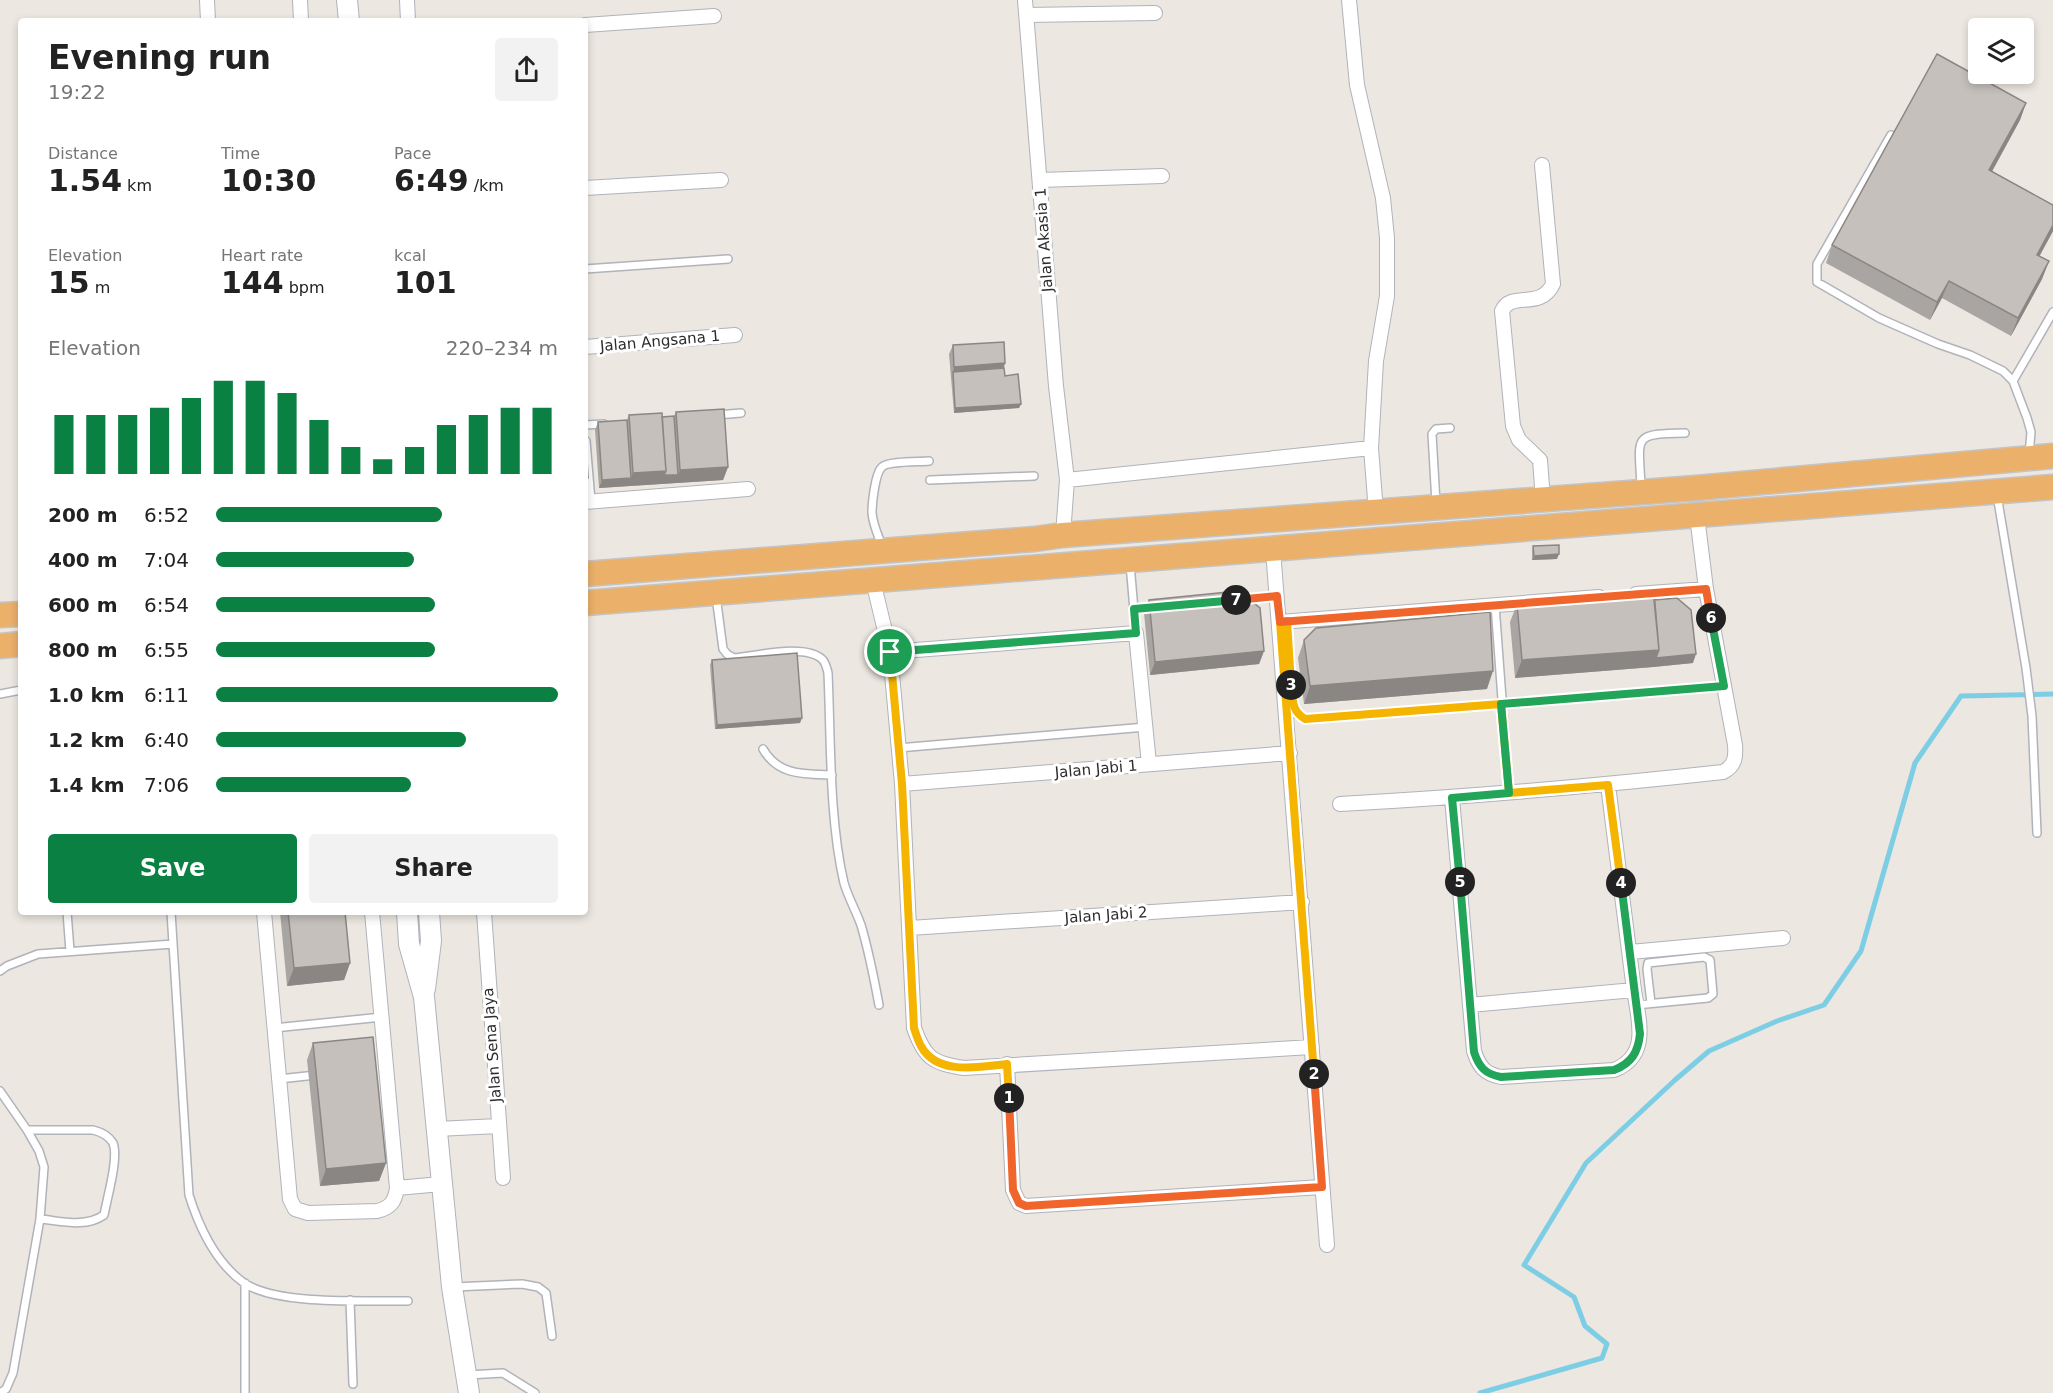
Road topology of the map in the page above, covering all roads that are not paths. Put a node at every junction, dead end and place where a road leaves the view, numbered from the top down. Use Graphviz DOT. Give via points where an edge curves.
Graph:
graph roads {
  1 [pos="207,0"];
  2 [pos="300,0"];
  3 [pos="347,0"];
  4 [pos="407,0"];
  5 [pos="1025,0"];
  6 [pos="1349,0"];
  7 [pos="1155,13"];
  8 [pos="1026,15"];
  9 [pos="714,16"];
  10 [pos="208,18"];
  11 [pos="301,18"];
  12 [pos="349,18"];
  13 [pos="408,18"];
  14 [pos="588,26"];
  15 [pos="1891,135"];
  16 [pos="1542,165"];
  17 [pos="1162,176"];
  18 [pos="721,180"];
  19 [pos="1040,180"];
  20 [pos="588,188"];
  21 [pos="728,258"];
  22 [pos="588,269"];
  23 [pos="2053,312"];
  24 [pos="735,335"];
  25 [pos="588,347"];
  26 [pos="2013,381"];
  27 [pos="741,413"];
  28 [pos="708,416"];
  29 [pos="607,424"];
  30 [pos="588,427"];
  31 [pos="1450,428"];
  32 [pos="1685,433"];
  33 [pos="1371,448"];
  34 [pos="2053,456"];
  35 [pos="2029,459"];
  36 [pos="929,461"];
  37 [pos="1034,476"];
  38 [pos="930,480"];
  39 [pos="1067,480"];
  40 [pos="2053,487"];
  41 [pos="748,489"];
  42 [pos="1642,492"];
  43 [pos="1996,492"];
  44 [pos="1543,500"];
  45 [pos="588,501"];
  46 [pos="1437,508"];
  47 [pos="1376,512"];
  48 [pos="1697,516"];
  49 [pos="1063,535"];
  50 [pos="1273,550"];
  51 [pos="883,551"];
  52 [pos="1129,562"];
  53 [pos="588,574"];
  54 [pos="873,581"];
  55 [pos="1706,589"];
  56 [pos="716,593"];
  57 [pos="1277,596"];
  58 [pos="1229,600"];
  59 [pos="588,604"];
  60 [pos="1495,605"];
  61 [pos="1158,607"];
  62 [pos="1134,609"];
  63 [pos="18,614"];
  64 [pos="0,615"];
  65 [pos="1284,622"];
  66 [pos="1136,633"];
  67 [pos="18,644"];
  68 [pos="0,646"];
  69 [pos="890,652"];
  70 [pos="1724,686"];
  71 [pos="18,690"];
  72 [pos="0,693"];
  73 [pos="1501,704"];
  74 [pos="1146,726"];
  75 [pos="898,748"];
  76 [pos="763,749"];
  77 [pos="1290,753"];
  78 [pos="1149,764"];
  79 [pos="832,775"];
  80 [pos="902,784"];
  81 [pos="1608,785"];
  82 [pos="1509,793"];
  83 [pos="1452,798"];
  84 [pos="1341,804"];
  85 [pos="2037,832"];
  86 [pos="1302,902"];
  87 [pos="66,915"];
  88 [pos="171,915"];
  89 [pos="264,915"];
  90 [pos="372,915"];
  91 [pos="406,915"];
  92 [pos="429,915"];
  93 [pos="484,915"];
  94 [pos="910,928"];
  95 [pos="1783,938"];
  96 [pos="173,944"];
  97 [pos="70,951"];
  98 [pos="1630,952"];
  99 [pos="0,971"];
  100 [pos="1634,990"];
  101 [pos="424,997"];
  102 [pos="1651,1003"];
  103 [pos="879,1005"];
  104 [pos="1470,1005"];
  105 [pos="1636,1005"];
  106 [pos="382,1017"];
  107 [pos="274,1028"];
  108 [pos="1312,1047"];
  109 [pos="1007,1064"];
  110 [pos="322,1074"];
  111 [pos="279,1079"];
  112 [pos="0,1091"];
  113 [pos="498,1126"];
  114 [pos="437,1129"];
  115 [pos="27,1130"];
  116 [pos="503,1178"];
  117 [pos="441,1185"];
  118 [pos="1322,1187"];
  119 [pos="397,1188"];
  120 [pos="40,1219"];
  121 [pos="1327,1245"];
  122 [pos="245,1283"];
  123 [pos="452,1287"];
  124 [pos="350,1300"];
  125 [pos="408,1301"];
  126 [pos="552,1336"];
  127 [pos="353,1384"];
  128 [pos="467,1384"];
  129 [pos="0,1393"];
  130 [pos="245,1393"];
  131 [pos="535,1393"];
  1 -- 10 [label="street"];
  2 -- 11 [label="street"];
  3 -- 12 [label="main road"];
  4 -- 13 [label="street"];
  5 -- 8 [label="street, Jalan Akasia 1"];
  6 -- 33 [label="street" via="1357,85 1383,198 1386,228 1387,296 1376,362"];
  7 -- 8 [label="street"];
  8 -- 19 [label="street, Jalan Akasia 1"];
  9 -- 14 [label="street"];
  15 -- 26 [label="lane" via="1817,264 1817,282 1879,318 1992,365"];
  16 -- 44 [label="street" via="1553,284 1539,298 1513,301 1502,311 1512,426 1519,440 1540,460"];
  17 -- 19 [label="street"];
  18 -- 20 [label="street"];
  19 -- 39 [label="street, Jalan Akasia 1"];
  21 -- 22 [label="lane"];
  23 -- 26 [label="lane"];
  24 -- 25 [label="street, Jalan Angsana 1"];
  26 -- 35 [label="lane" via="2031,432"];
  27 -- 28 [label="lane"];
  29 -- 30 [label="lane"];
  31 -- 46 [label="lane" via="1436,429 1432,434"];
  32 -- 42 [label="lane" via="1649,434 1642,439"];
  33 -- 39 [label="street"];
  33 -- 47 [label="street"];
  34 -- 35 [label="highway"];
  35 -- 42 [label="highway"];
  36 -- 51 [label="lane" via="890,464 879,470 872,514"];
  37 -- 38 [label="lane"];
  39 -- 49 [label="street, Jalan Akasia 1"];
  40 -- 43 [label="highway"];
  41 -- 45 [label="street"];
  42 -- 44 [label="highway"];
  43 -- 48 [label="highway"];
  43 -- 85 [label="lane" via="2026,668"];
  44 -- 46 [label="highway"];
  46 -- 47 [label="highway"];
  47 -- 49 [label="highway"];
  48 -- 50 [label="highway"];
  48 -- 55 [label="street"];
  49 -- 51 [label="highway"];
  50 -- 52 [label="highway"];
  50 -- 57 [label="street"];
  51 -- 53 [label="highway"];
  52 -- 54 [label="highway"];
  52 -- 62 [label="lane"];
  54 -- 56 [label="highway"];
  54 -- 69 [label="street"];
  55 -- 60 [label="street"];
  55 -- 70 [label="street"];
  56 -- 59 [label="highway"];
  56 -- 79 [label="lane" via="723,649 727,654 734,658 804,652 825,662"];
  57 -- 58 [label="lane"];
  57 -- 65 [label="street"];
  60 -- 65 [label="street"];
  60 -- 73 [label="lane"];
  61 -- 62 [label="lane"];
  62 -- 66 [label="lane"];
  63 -- 64 [label="highway"];
  65 -- 73 [label="lane" via="1293,707 1305,719"];
  65 -- 77 [label="street"];
  66 -- 69 [label="street"];
  66 -- 74 [label="street"];
  67 -- 68 [label="highway"];
  69 -- 75 [label="street"];
  70 -- 73 [label="lane"];
  70 -- 81 [label="street" via="1735,745 1730,769"];
  71 -- 72 [label="lane"];
  73 -- 82 [label="lane"];
  74 -- 75 [label="lane"];
  74 -- 78 [label="street"];
  75 -- 80 [label="street"];
  76 -- 79 [label="lane" via="768,758 789,772"];
  77 -- 78 [label="street, Jalan Jabi 1"];
  77 -- 86 [label="street"];
  78 -- 80 [label="street, Jalan Jabi 1"];
  79 -- 103 [label="lane" via="845,885 872,966"];
  80 -- 94 [label="street"];
  81 -- 82 [label="street"];
  81 -- 98 [label="street"];
  82 -- 83 [label="street"];
  83 -- 84 [label="street"];
  83 -- 104 [label="street"];
  86 -- 94 [label="street, Jalan Jabi 2"];
  86 -- 108 [label="street"];
  87 -- 97 [label="lane"];
  88 -- 96 [label="lane"];
  89 -- 107 [label="street"];
  90 -- 106 [label="street"];
  91 -- 101 [label="main road" via="409,944"];
  92 -- 101 [label="main road" via="431,941"];
  93 -- 113 [label="street, Jalan Sena Jaya"];
  94 -- 109 [label="street" via="914,1028 921,1046 944,1065 964,1068"];
  95 -- 98 [label="street"];
  96 -- 97 [label="lane"];
  96 -- 122 [label="lane" via="189,1195 211,1247"];
  97 -- 99 [label="lane" via="38,954"];
  98 -- 100 [label="street"];
  100 -- 104 [label="street"];
  100 -- 105 [label="street"];
  101 -- 114 [label="main road"];
  102 -- 102 [label="lane" via="1711,996 1710,960 1704,957 1648,963"];
  102 -- 105 [label="lane"];
  104 -- 105 [label="street" via="1477,1061 1490,1075 1501,1077 1614,1070 1625,1066 1639,1045"];
  106 -- 107 [label="lane"];
  106 -- 119 [label="street" via="381,1068"];
  107 -- 111 [label="street"];
  108 -- 109 [label="street"];
  108 -- 118 [label="street"];
  109 -- 118 [label="street" via="1013,1190 1019,1203 1026,1206"];
  110 -- 111 [label="lane"];
  111 -- 119 [label="street" via="290,1199 295,1209 308,1213 387,1209 396,1198"];
  112 -- 115 [label="lane"];
  113 -- 114 [label="street"];
  113 -- 116 [label="street, Jalan Sena Jaya"];
  114 -- 117 [label="main road"];
  115 -- 120 [label="lane" via="44,1167"];
  115 -- 120 [label="lane" via="93,1130 112,1140 115,1152 104,1215 84,1224"];
  117 -- 119 [label="street"];
  117 -- 123 [label="main road"];
  118 -- 121 [label="street"];
  120 -- 129 [label="lane" via="13,1373"];
  122 -- 124 [label="lane" via="275,1295"];
  122 -- 130 [label="lane"];
  123 -- 126 [label="lane" via="538,1287 546,1293"];
  123 -- 128 [label="main road"];
  124 -- 125 [label="lane"];
  124 -- 127 [label="lane"];
  128 -- 131 [label="lane" via="503,1373"];
}
